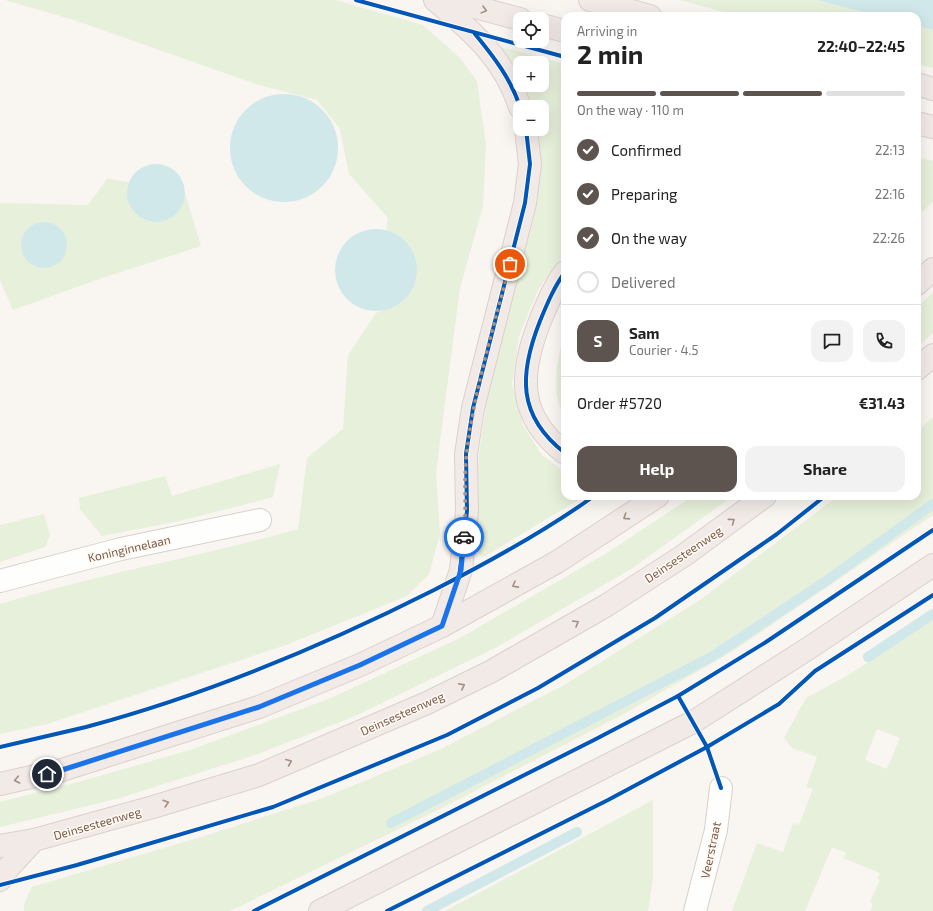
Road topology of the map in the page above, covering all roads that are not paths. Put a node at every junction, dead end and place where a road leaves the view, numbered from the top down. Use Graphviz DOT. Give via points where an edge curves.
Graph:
graph roads {
  1 [pos="435,0"];
  2 [pos="448,0"];
  3 [pos="590,0"];
  4 [pos="635,12"];
  5 [pos="513,17"];
  6 [pos="549,27"];
  7 [pos="561,30"];
  8 [pos="921,85"];
  9 [pos="933,89"];
  10 [pos="518,100"];
  11 [pos="921,124"];
  12 [pos="933,127"];
  13 [pos="527,136"];
  14 [pos="933,269"];
  15 [pos="561,279"];
  16 [pos="921,280"];
  17 [pos="933,354"];
  18 [pos="921,365"];
  19 [pos="561,450"];
  20 [pos="652,500"];
  21 [pos="760,500"];
  22 [pos="260,520"];
  23 [pos="933,565"];
  24 [pos="0,581"];
  25 [pos="442,626"];
  26 [pos="0,784"];
  27 [pos="721,788"];
  28 [pos="34,840"];
  29 [pos="0,846"];
  30 [pos="0,880"];
  31 [pos="320,911"];
  32 [pos="695,911"];
  1 -- 10 [label="highway" via="475,34 499,64"];
  2 -- 5 [label="highway, one-way"];
  3 -- 4 [label="highway"];
  6 -- 7 [label="highway"];
  8 -- 9 [label="highway"];
  11 -- 12 [label="highway"];
  13 -- 25 [label="highway" via="530,164 525,203 473,408 466,454 467,511 461,570"];
  14 -- 16 [label="highway"];
  15 -- 19 [label="highway" via="534,336 526,366 526,395 534,419 549,441"];
  17 -- 18 [label="highway"];
  20 -- 25 [label="highway, one-way" via="557,562"];
  28 -- 21 [label="highway, Deinsesteenweg, one-way" via="258,775 428,703 492,671 607,605 683,556"];
  22 -- 24 [label="street, Koninginnelaan" via="121,549"];
  23 -- 31 [label="highway" via="693,722"];
  25 -- 26 [label="highway, one-way" via="360,665 259,707 62,770"];
  27 -- 32 [label="street, Veerstraat" via="716,830"];
  28 -- 29 [label="highway, Deinsesteenweg"];
  28 -- 30 [label="highway"];
}
